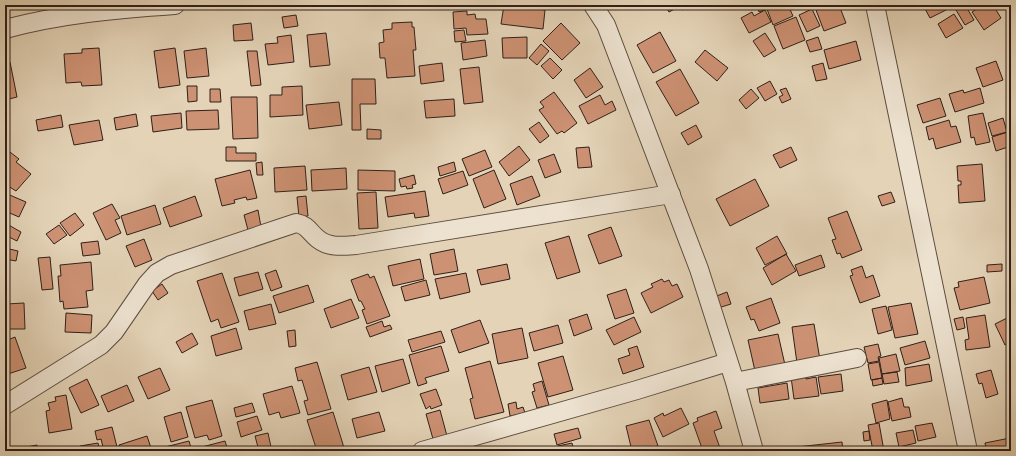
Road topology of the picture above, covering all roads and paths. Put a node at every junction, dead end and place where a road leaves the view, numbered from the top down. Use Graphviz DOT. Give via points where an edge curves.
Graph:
graph roads {
  1 [pos="175,5"];
  2 [pos="594,5"];
  3 [pos="875,5"];
  4 [pos="5,29"];
  5 [pos="671,194"];
  6 [pos="857,358"];
  7 [pos="728,362"];
  8 [pos="735,382"];
  9 [pos="5,405"];
  10 [pos="422,451"];
  11 [pos="754,451"];
  12 [pos="968,451"];
  1 -- 4 [label="street" via="111,10 39,20"];
  2 -- 5 [label="street" via="606,25"];
  3 -- 12 [label="street"];
  5 -- 7 [label="street" via="699,269"];
  5 -- 9 [label="street" via="356,245 339,246 326,243 315,236 308,227 296,223 171,265 157,273 114,332 101,345"];
  6 -- 8 [label="street"];
  7 -- 8 [label="street"];
  7 -- 10 [label="street"];
  8 -- 11 [label="street"];
}
